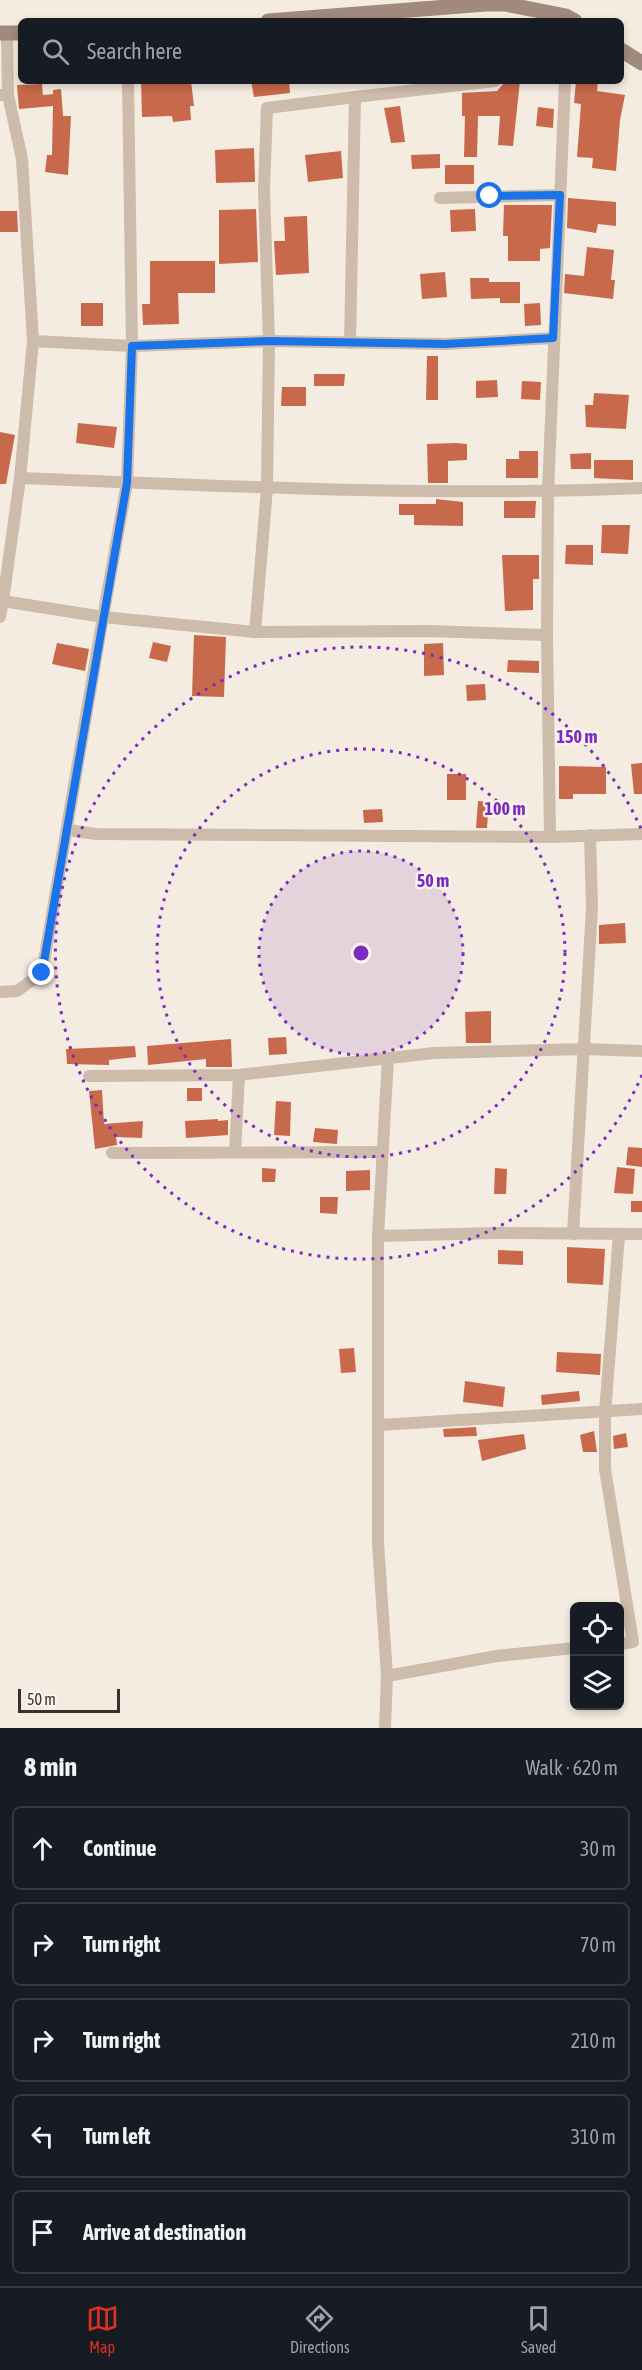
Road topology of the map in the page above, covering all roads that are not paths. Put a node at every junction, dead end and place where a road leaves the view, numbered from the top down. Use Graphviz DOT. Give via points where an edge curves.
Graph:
graph roads {
  1 [pos="486,2"];
  2 [pos="302,18"];
  3 [pos="565,18"];
  4 [pos="9,33"];
  5 [pos="624,52"];
  6 [pos="642,63"];
  7 [pos="128,84"];
  8 [pos="469,84"];
  9 [pos="565,84"];
  10 [pos="4,95"];
  11 [pos="355,97"];
  12 [pos="560,195"];
  13 [pos="440,198"];
  14 [pos="553,338"];
  15 [pos="33,341"];
  16 [pos="269,341"];
  17 [pos="350,343"];
  18 [pos="132,346"];
  19 [pos="20,478"];
  20 [pos="127,483"];
  21 [pos="267,488"];
  22 [pos="642,488"];
  23 [pos="548,492"];
  24 [pos="2,601"];
  25 [pos="0,617"];
  26 [pos="103,617"];
  27 [pos="255,632"];
  28 [pos="546,635"];
  29 [pos="68,830"];
  30 [pos="642,834"];
  31 [pos="591,835"];
  32 [pos="550,837"];
  33 [pos="0,992"];
  34 [pos="585,1049"];
  35 [pos="642,1052"];
  36 [pos="388,1058"];
  37 [pos="240,1075"];
  38 [pos="89,1076"];
  39 [pos="235,1152"];
  40 [pos="381,1152"];
  41 [pos="112,1153"];
  42 [pos="573,1234"];
  43 [pos="642,1234"];
  44 [pos="619,1235"];
  45 [pos="378,1236"];
  46 [pos="642,1409"];
  47 [pos="605,1413"];
  48 [pos="379,1425"];
  49 [pos="624,1643"];
  50 [pos="570,1648"];
  51 [pos="387,1676"];
  52 [pos="385,1728"];
  1 -- 2 [label="main road"];
  1 -- 3 [label="main road"];
  4 -- 10 [label="street"];
  5 -- 6 [label="main road"];
  7 -- 18 [label="street"];
  8 -- 11 [label="street"];
  9 -- 12 [label="street"];
  10 -- 15 [label="street" via="22,159"];
  11 -- 16 [label="street" via="267,108 264,190"];
  11 -- 17 [label="street"];
  12 -- 13 [label="street"];
  12 -- 14 [label="street"];
  14 -- 17 [label="street" via="445,344"];
  14 -- 23 [label="street"];
  15 -- 18 [label="street"];
  15 -- 19 [label="street"];
  16 -- 17 [label="street"];
  16 -- 18 [label="street"];
  16 -- 21 [label="street"];
  18 -- 20 [label="street"];
  19 -- 20 [label="street"];
  19 -- 24 [label="street"];
  20 -- 21 [label="street"];
  20 -- 26 [label="street"];
  21 -- 23 [label="street"];
  21 -- 27 [label="street"];
  22 -- 23 [label="street"];
  23 -- 28 [label="street"];
  24 -- 25 [label="street"];
  24 -- 26 [label="street"];
  26 -- 27 [label="street"];
  26 -- 29 [label="street"];
  27 -- 28 [label="street"];
  28 -- 32 [label="street"];
  29 -- 32 [label="street" via="96,834"];
  29 -- 33 [label="street" via="42,973 17,991"];
  30 -- 31 [label="street"];
  31 -- 32 [label="street"];
  31 -- 34 [label="street" via="592,907"];
  34 -- 35 [label="street"];
  34 -- 36 [label="street"];
  34 -- 42 [label="street"];
  36 -- 37 [label="street"];
  36 -- 40 [label="street"];
  37 -- 38 [label="street"];
  37 -- 39 [label="street"];
  39 -- 40 [label="street"];
  39 -- 41 [label="street"];
  40 -- 45 [label="street"];
  42 -- 44 [label="street"];
  42 -- 45 [label="street"];
  43 -- 44 [label="street"];
  44 -- 47 [label="street"];
  45 -- 48 [label="street"];
  46 -- 47 [label="street"];
  47 -- 48 [label="street"];
  47 -- 49 [label="street" via="605,1469 633,1642"];
  48 -- 51 [label="street" via="378,1543"];
  50 -- 51 [label="street" via="497,1656"];
  51 -- 52 [label="street"];
}
